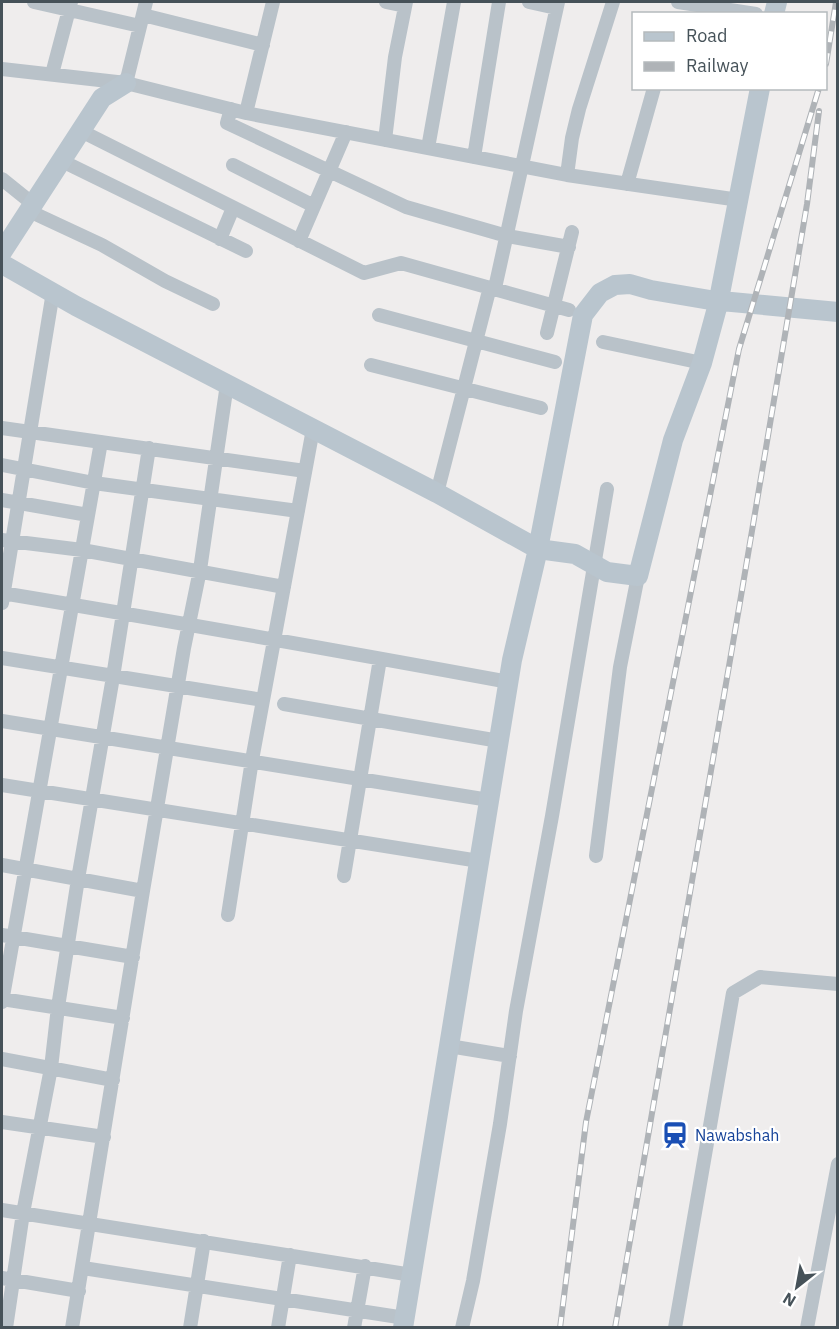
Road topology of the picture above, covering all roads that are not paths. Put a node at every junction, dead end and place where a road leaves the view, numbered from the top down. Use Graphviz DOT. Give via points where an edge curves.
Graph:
graph roads {
  1 [pos="34,2"];
  2 [pos="273,2"];
  3 [pos="386,2"];
  4 [pos="454,2"];
  5 [pos="499,2"];
  6 [pos="529,2"];
  7 [pos="613,2"];
  8 [pos="678,2"];
  9 [pos="406,4"];
  10 [pos="70,5"];
  11 [pos="557,5"];
  12 [pos="743,12"];
  13 [pos="143,14"];
  14 [pos="262,45"];
  15 [pos="2,69"];
  16 [pos="52,74"];
  17 [pos="126,82"];
  18 [pos="653,90"];
  19 [pos="760,90"];
  20 [pos="231,109"];
  21 [pos="246,113"];
  22 [pos="81,131"];
  23 [pos="346,132"];
  24 [pos="385,140"];
  25 [pos="428,148"];
  26 [pos="474,157"];
  27 [pos="62,161"];
  28 [pos="233,165"];
  29 [pos="523,166"];
  30 [pos="329,171"];
  31 [pos="567,175"];
  32 [pos="2,179"];
  33 [pos="627,184"];
  34 [pos="740,200"];
  35 [pos="314,206"];
  36 [pos="31,208"];
  37 [pos="233,208"];
  38 [pos="572,231"];
  39 [pos="507,236"];
  40 [pos="220,238"];
  41 [pos="299,241"];
  42 [pos="569,247"];
  43 [pos="2,252"];
  44 [pos="246,252"];
  45 [pos="2,264"];
  46 [pos="492,287"];
  47 [pos="53,292"];
  48 [pos="213,304"];
  49 [pos="554,305"];
  50 [pos="837,312"];
  51 [pos="576,313"];
  52 [pos="379,315"];
  53 [pos="547,333"];
  54 [pos="476,340"];
  55 [pos="603,342"];
  56 [pos="555,362"];
  57 [pos="702,363"];
  58 [pos="371,364"];
  59 [pos="227,384"];
  60 [pos="464,388"];
  61 [pos="541,408"];
  62 [pos="2,428"];
  63 [pos="313,429"];
  64 [pos="30,431"];
  65 [pos="102,442"];
  66 [pos="149,448"];
  67 [pos="216,459"];
  68 [pos="2,465"];
  69 [pos="24,470"];
  70 [pos="305,471"];
  71 [pos="94,483"];
  72 [pos="142,489"];
  73 [pos="606,489"];
  74 [pos="437,493"];
  75 [pos="209,499"];
  76 [pos="2,500"];
  77 [pos="18,502"];
  78 [pos="298,511"];
  79 [pos="88,515"];
  80 [pos="7,541"];
  81 [pos="538,549"];
  82 [pos="82,550"];
  83 [pos="131,558"];
  84 [pos="593,565"];
  85 [pos="200,570"];
  86 [pos="638,576"];
  87 [pos="284,586"];
  88 [pos="2,596"];
  89 [pos="73,604"];
  90 [pos="123,613"];
  91 [pos="189,624"];
  92 [pos="274,641"];
  93 [pos="2,658"];
  94 [pos="380,659"];
  95 [pos="61,669"];
  96 [pos="113,677"];
  97 [pos="508,682"];
  98 [pos="178,687"];
  99 [pos="263,700"];
  100 [pos="284,704"];
  101 [pos="370,718"];
  102 [pos="2,721"];
  103 [pos="51,728"];
  104 [pos="103,736"];
  105 [pos="499,741"];
  106 [pos="167,747"];
  107 [pos="252,760"];
  108 [pos="360,778"];
  109 [pos="2,785"];
  110 [pos="39,791"];
  111 [pos="93,799"];
  112 [pos="489,800"];
  113 [pos="157,809"];
  114 [pos="243,822"];
  115 [pos="350,839"];
  116 [pos="596,856"];
  117 [pos="479,861"];
  118 [pos="2,865"];
  119 [pos="25,870"];
  120 [pos="344,876"];
  121 [pos="78,879"];
  122 [pos="143,891"];
  123 [pos="228,915"];
  124 [pos="7,936"];
  125 [pos="68,946"];
  126 [pos="132,957"];
  127 [pos="837,984"];
  128 [pos="2,1000"];
  129 [pos="58,1007"];
  130 [pos="123,1018"];
  131 [pos="449,1046"];
  132 [pos="510,1056"];
  133 [pos="2,1059"];
  134 [pos="51,1068"];
  135 [pos="113,1080"];
  136 [pos="2,1122"];
  137 [pos="39,1128"];
  138 [pos="104,1137"];
  139 [pos="837,1164"];
  140 [pos="2,1210"];
  141 [pos="23,1213"];
  142 [pos="90,1224"];
  143 [pos="204,1241"];
  144 [pos="290,1255"];
  145 [pos="364,1266"];
  146 [pos="83,1268"];
  147 [pos="412,1275"];
  148 [pos="7,1279"];
  149 [pos="197,1286"];
  150 [pos="79,1291"];
  151 [pos="283,1299"];
  152 [pos="357,1311"];
  153 [pos="404,1323"];
  154 [pos="6,1328"];
  155 [pos="72,1328"];
  156 [pos="190,1328"];
  157 [pos="278,1328"];
  158 [pos="354,1328"];
  159 [pos="462,1328"];
  160 [pos="675,1328"];
  161 [pos="807,1328"];
  1 -- 10 [label="street"];
  2 -- 14 [label="street"];
  3 -- 9 [label="street"];
  4 -- 25 [label="street"];
  5 -- 26 [label="street"];
  6 -- 11 [label="street"];
  7 -- 31 [label="street" via="579,109"];
  8 -- 12 [label="street"];
  9 -- 24 [label="street"];
  10 -- 13 [label="street"];
  10 -- 16 [label="street"];
  11 -- 29 [label="street"];
  13 -- 14 [label="street"];
  13 -- 17 [label="street"];
  14 -- 21 [label="street"];
  15 -- 16 [label="street"];
  16 -- 17 [label="street"];
  17 -- 20 [label="street"];
  17 -- 22 [label="street" via="102,98"];
  18 -- 33 [label="street"];
  19 -- 34 [label="street"];
  20 -- 21 [label="street"];
  20 -- 30 [label="street" via="227,123"];
  21 -- 23 [label="street"];
  22 -- 27 [label="street"];
  22 -- 37 [label="street"];
  23 -- 24 [label="street"];
  23 -- 30 [label="street"];
  24 -- 25 [label="street"];
  25 -- 26 [label="street"];
  26 -- 29 [label="street"];
  27 -- 36 [label="street"];
  27 -- 40 [label="street"];
  28 -- 35 [label="street"];
  29 -- 31 [label="street"];
  29 -- 39 [label="street"];
  30 -- 35 [label="street"];
  30 -- 39 [label="street" via="406,207"];
  31 -- 33 [label="street"];
  32 -- 36 [label="street"];
  33 -- 34 [label="street"];
  34 -- 57 [label="street"];
  35 -- 41 [label="street"];
  36 -- 43 [label="street"];
  36 -- 48 [label="street"];
  37 -- 40 [label="street"];
  37 -- 41 [label="street"];
  38 -- 42 [label="street"];
  39 -- 42 [label="street"];
  39 -- 46 [label="street"];
  40 -- 44 [label="street"];
  41 -- 46 [label="street" via="364,273 402,263"];
  42 -- 49 [label="street"];
  45 -- 47 [label="street"];
  46 -- 49 [label="street"];
  46 -- 54 [label="street"];
  47 -- 59 [label="street"];
  47 -- 64 [label="street"];
  49 -- 51 [label="street"];
  49 -- 53 [label="street"];
  50 -- 51 [label="street" via="710,300 630,284 615,285 600,293"];
  51 -- 81 [label="street"];
  52 -- 54 [label="street"];
  54 -- 56 [label="street"];
  54 -- 60 [label="street"];
  55 -- 57 [label="street"];
  57 -- 86 [label="street" via="673,440"];
  58 -- 60 [label="street"];
  59 -- 63 [label="street"];
  59 -- 67 [label="street"];
  60 -- 61 [label="street"];
  60 -- 74 [label="street"];
  62 -- 64 [label="street"];
  63 -- 70 [label="street"];
  63 -- 74 [label="street"];
  64 -- 65 [label="street"];
  64 -- 69 [label="street"];
  65 -- 66 [label="street"];
  65 -- 71 [label="street"];
  66 -- 67 [label="street"];
  66 -- 72 [label="street"];
  67 -- 70 [label="street"];
  67 -- 75 [label="street"];
  68 -- 69 [label="street"];
  69 -- 71 [label="street"];
  69 -- 77 [label="street"];
  70 -- 78 [label="street"];
  71 -- 72 [label="street"];
  71 -- 79 [label="street"];
  72 -- 75 [label="street"];
  72 -- 83 [label="street"];
  73 -- 84 [label="street"];
  74 -- 81 [label="street"];
  75 -- 78 [label="street"];
  75 -- 85 [label="street"];
  76 -- 77 [label="street"];
  77 -- 79 [label="street"];
  77 -- 80 [label="street"];
  78 -- 87 [label="street"];
  79 -- 82 [label="street"];
  80 -- 82 [label="street"];
  80 -- 88 [label="street"];
  81 -- 84 [label="street" via="574,554"];
  81 -- 97 [label="street"];
  82 -- 83 [label="street"];
  82 -- 89 [label="street"];
  83 -- 85 [label="street"];
  83 -- 90 [label="street"];
  84 -- 86 [label="street" via="607,572"];
  84 -- 132 [label="street"];
  85 -- 87 [label="street"];
  85 -- 91 [label="street"];
  86 -- 116 [label="street" via="620,667"];
  87 -- 92 [label="street"];
  88 -- 89 [label="street"];
  89 -- 90 [label="street"];
  89 -- 95 [label="street"];
  90 -- 91 [label="street"];
  90 -- 96 [label="street"];
  91 -- 92 [label="street"];
  91 -- 98 [label="street"];
  92 -- 94 [label="street"];
  92 -- 99 [label="street"];
  93 -- 95 [label="street"];
  94 -- 97 [label="street"];
  94 -- 101 [label="street"];
  95 -- 96 [label="street"];
  95 -- 103 [label="street"];
  96 -- 98 [label="street"];
  96 -- 104 [label="street"];
  97 -- 105 [label="street"];
  98 -- 99 [label="street"];
  98 -- 106 [label="street"];
  99 -- 107 [label="street"];
  100 -- 101 [label="street"];
  101 -- 105 [label="street"];
  101 -- 108 [label="street"];
  102 -- 103 [label="street"];
  103 -- 104 [label="street"];
  103 -- 110 [label="street"];
  104 -- 106 [label="street"];
  104 -- 111 [label="street"];
  105 -- 112 [label="street"];
  106 -- 107 [label="street"];
  106 -- 113 [label="street"];
  107 -- 108 [label="street"];
  107 -- 114 [label="street"];
  108 -- 112 [label="street"];
  108 -- 115 [label="street"];
  109 -- 110 [label="street"];
  110 -- 111 [label="street"];
  110 -- 119 [label="street"];
  111 -- 113 [label="street"];
  111 -- 121 [label="street"];
  112 -- 117 [label="street"];
  113 -- 114 [label="street"];
  113 -- 122 [label="street"];
  114 -- 115 [label="street"];
  114 -- 123 [label="street"];
  115 -- 117 [label="street"];
  115 -- 120 [label="street"];
  117 -- 131 [label="street"];
  118 -- 119 [label="street"];
  119 -- 121 [label="street"];
  119 -- 124 [label="street"];
  121 -- 122 [label="street"];
  121 -- 125 [label="street"];
  122 -- 126 [label="street"];
  124 -- 125 [label="street"];
  124 -- 128 [label="street"];
  125 -- 126 [label="street"];
  125 -- 129 [label="street"];
  126 -- 130 [label="street"];
  127 -- 160 [label="street" via="760,976 733,993"];
  128 -- 129 [label="street"];
  129 -- 130 [label="street"];
  129 -- 134 [label="street"];
  130 -- 135 [label="street"];
  131 -- 132 [label="street"];
  131 -- 147 [label="street"];
  132 -- 159 [label="street"];
  133 -- 134 [label="street"];
  134 -- 135 [label="street"];
  134 -- 137 [label="street"];
  135 -- 138 [label="street"];
  136 -- 137 [label="street"];
  137 -- 138 [label="street"];
  137 -- 141 [label="street"];
  138 -- 142 [label="street"];
  139 -- 161 [label="street"];
  140 -- 141 [label="street"];
  141 -- 142 [label="street"];
  141 -- 148 [label="street"];
  142 -- 143 [label="street"];
  142 -- 146 [label="street"];
  143 -- 144 [label="street"];
  143 -- 149 [label="street"];
  144 -- 145 [label="street"];
  144 -- 151 [label="street"];
  145 -- 147 [label="street"];
  145 -- 152 [label="street"];
  146 -- 149 [label="street"];
  146 -- 150 [label="street"];
  147 -- 153 [label="street"];
  148 -- 150 [label="street"];
  148 -- 154 [label="street"];
  149 -- 151 [label="street"];
  149 -- 156 [label="street"];
  150 -- 155 [label="street"];
  151 -- 152 [label="street"];
  151 -- 157 [label="street"];
  152 -- 153 [label="street"];
  152 -- 158 [label="street"];
}
